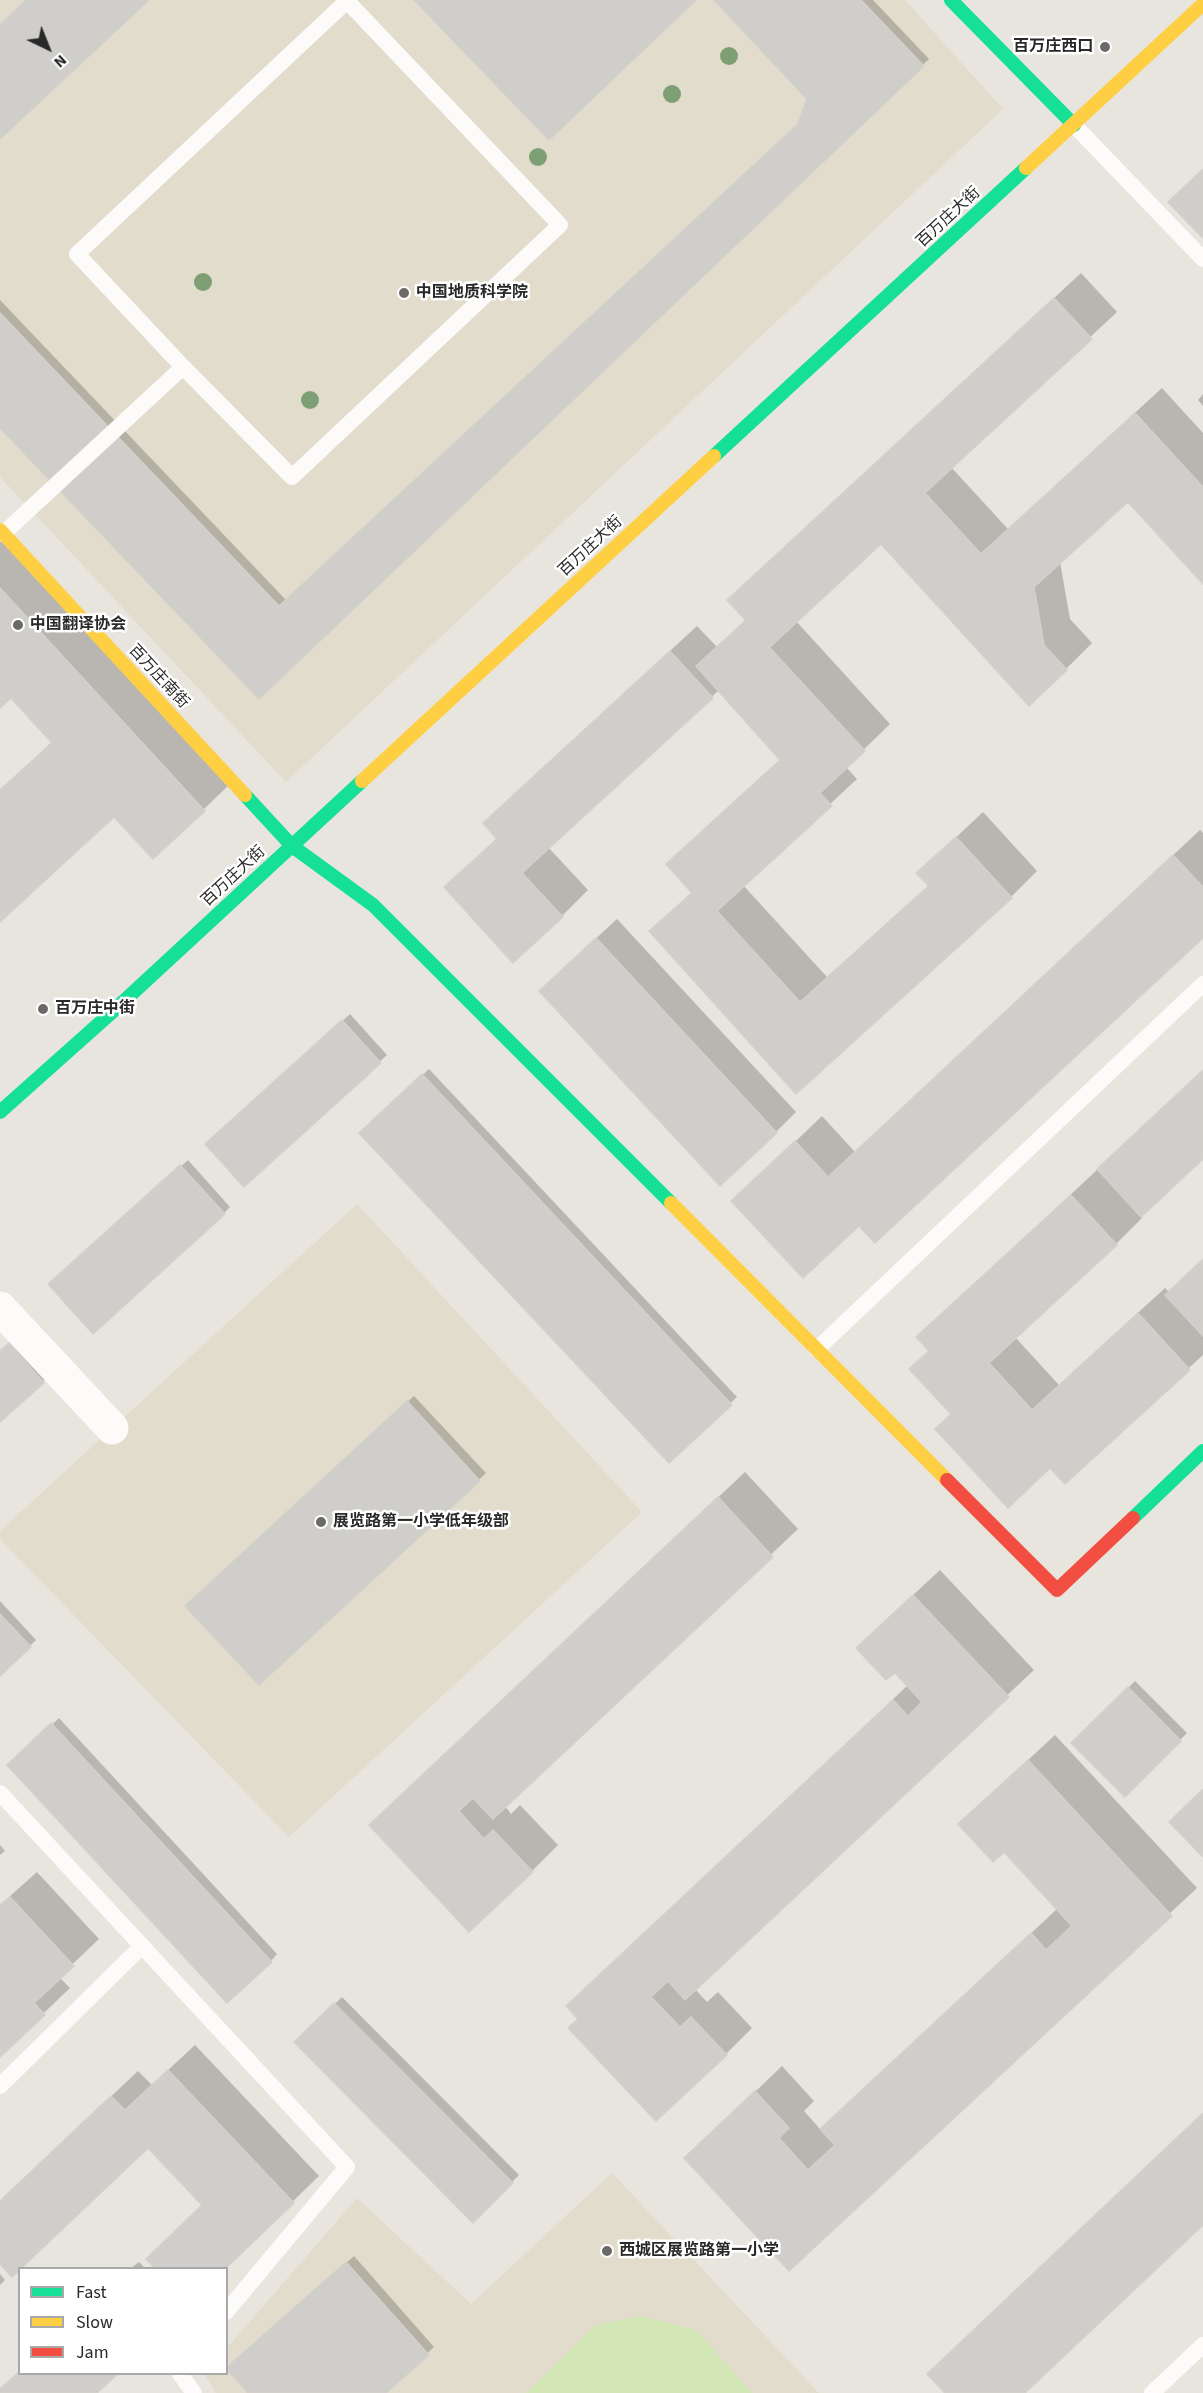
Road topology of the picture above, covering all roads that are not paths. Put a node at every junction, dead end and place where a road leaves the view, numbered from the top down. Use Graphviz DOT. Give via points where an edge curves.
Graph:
graph roads {
  1 [pos="951,0"];
  2 [pos="1203,4"];
  3 [pos="1074,124"];
  4 [pos="1203,259"];
  5 [pos="183,367"];
  6 [pos="2,532"];
  7 [pos="292,846"];
  8 [pos="1203,984"];
  9 [pos="0,1112"];
  10 [pos="0,1308"];
  11 [pos="817,1349"];
  12 [pos="112,1428"];
  13 [pos="1203,1451"];
  14 [pos="0,1793"];
  15 [pos="142,1946"];
  16 [pos="0,2086"];
  17 [pos="228,2310"];
  18 [pos="1203,2345"];
  19 [pos="181,2375"];
  20 [pos="194,2393"];
  21 [pos="1152,2393"];
  1 -- 3 [label="street"];
  2 -- 3 [label="street, 百万庄大街"];
  3 -- 4 [label="lane"];
  3 -- 7 [label="street, 百万庄大街"];
  5 -- 5 [label="lane" via="77,254 347,1 560,225 292,477"];
  5 -- 6 [label="lane"];
  6 -- 7 [label="street, 百万庄南街"];
  7 -- 9 [label="street, 百万庄大街"];
  7 -- 11 [label="street, 百万庄南街" via="373,905"];
  8 -- 11 [label="lane"];
  10 -- 12 [label="street"];
  11 -- 13 [label="street, 百万庄南街" via="1057,1590"];
  14 -- 15 [label="lane"];
  15 -- 16 [label="lane"];
  15 -- 17 [label="lane" via="347,2167"];
  18 -- 21 [label="lane"];
  19 -- 20 [label="lane"];
}
